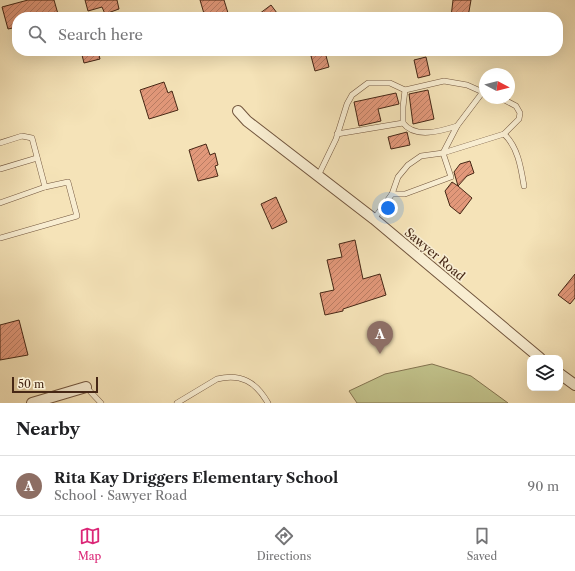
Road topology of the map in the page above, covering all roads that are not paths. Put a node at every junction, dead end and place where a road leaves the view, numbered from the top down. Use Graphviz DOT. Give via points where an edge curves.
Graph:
graph roads {
  1 [pos="405,90"];
  2 [pos="479,91"];
  3 [pos="479,99"];
  4 [pos="512,104"];
  5 [pos="238,111"];
  6 [pos="403,123"];
  7 [pos="457,126"];
  8 [pos="337,134"];
  9 [pos="504,134"];
  10 [pos="0,143"];
  11 [pos="443,153"];
  12 [pos="37,158"];
  13 [pos="0,169"];
  14 [pos="318,176"];
  15 [pos="524,186"];
  16 [pos="45,187"];
  17 [pos="392,194"];
  18 [pos="0,202"];
  19 [pos="374,219"];
  20 [pos="0,238"];
  21 [pos="536,355"];
  22 [pos="563,376"];
  23 [pos="575,385"];
  24 [pos="86,387"];
  25 [pos="32,403"];
  26 [pos="101,403"];
  27 [pos="177,403"];
  28 [pos="268,403"];
  1 -- 2 [label="lane" via="444,81 467,85"];
  1 -- 6 [label="lane"];
  1 -- 8 [label="lane" via="390,83 368,83 352,95"];
  3 -- 7 [label="lane"];
  4 -- 9 [label="lane" via="520,112 519,119"];
  5 -- 14 [label="street, Sawyer Road" via="247,121"];
  6 -- 7 [label="lane" via="407,129 416,132 441,131"];
  6 -- 8 [label="lane"];
  7 -- 11 [label="lane"];
  8 -- 14 [label="lane"];
  9 -- 11 [label="lane"];
  9 -- 15 [label="lane" via="515,150"];
  10 -- 12 [label="lane" via="22,136 32,138"];
  11 -- 17 [label="lane" via="421,156 408,165 398,177"];
  11 -- 17 [label="lane" via="451,177 405,194"];
  12 -- 13 [label="lane"];
  12 -- 16 [label="lane"];
  14 -- 19 [label="street, Sawyer Road"];
  16 -- 18 [label="lane"];
  16 -- 20 [label="lane" via="68,182 77,216"];
  17 -- 19 [label="lane"];
  19 -- 21 [label="street, Sawyer Road"];
  22 -- 23 [label="street"];
  24 -- 25 [label="street"];
  24 -- 26 [label="lane"];
  27 -- 28 [label="lane" via="224,377 236,377 252,382"];
}
